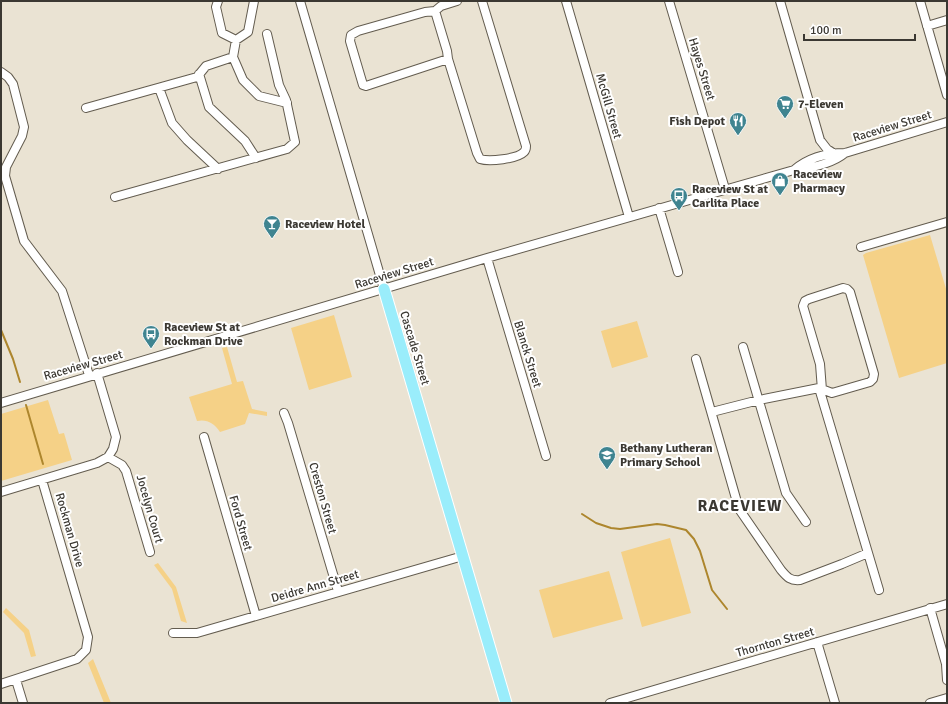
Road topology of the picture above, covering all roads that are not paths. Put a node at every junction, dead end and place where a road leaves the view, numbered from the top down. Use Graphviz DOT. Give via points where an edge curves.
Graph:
graph roads {
  1 [pos="218,1"];
  2 [pos="254,1"];
  3 [pos="300,1"];
  4 [pos="457,1"];
  5 [pos="482,1"];
  6 [pos="566,1"];
  7 [pos="669,1"];
  8 [pos="780,1"];
  9 [pos="920,1"];
  10 [pos="435,11"];
  11 [pos="947,20"];
  12 [pos="927,26"];
  13 [pos="267,34"];
  14 [pos="236,40"];
  15 [pos="233,57"];
  16 [pos="448,59"];
  17 [pos="1,72"];
  18 [pos="200,74"];
  19 [pos="159,88"];
  20 [pos="947,95"];
  21 [pos="287,103"];
  22 [pos="86,108"];
  23 [pos="947,122"];
  24 [pos="820,140"];
  25 [pos="833,153"];
  26 [pos="845,153"];
  27 [pos="256,158"];
  28 [pos="816,158"];
  29 [pos="218,169"];
  30 [pos="794,170"];
  31 [pos="725,189"];
  32 [pos="115,197"];
  33 [pos="659,208"];
  34 [pos="629,217"];
  35 [pos="947,222"];
  36 [pos="861,247"];
  37 [pos="486,258"];
  38 [pos="678,272"];
  39 [pos="384,289"];
  40 [pos="743,347"];
  41 [pos="696,359"];
  42 [pos="93,374"];
  43 [pos="821,389"];
  44 [pos="759,400"];
  45 [pos="1,403"];
  46 [pos="712,412"];
  47 [pos="284,413"];
  48 [pos="204,437"];
  49 [pos="546,456"];
  50 [pos="108,457"];
  51 [pos="42,480"];
  52 [pos="1,492"];
  53 [pos="806,522"];
  54 [pos="150,552"];
  55 [pos="868,553"];
  56 [pos="463,556"];
  57 [pos="879,590"];
  58 [pos="338,591"];
  59 [pos="947,604"];
  60 [pos="930,608"];
  61 [pos="256,616"];
  62 [pos="173,633"];
  63 [pos="817,642"];
  64 [pos="16,680"];
  65 [pos="947,680"];
  66 [pos="1,684"];
  67 [pos="947,698"];
  68 [pos="22,703"];
  69 [pos="506,703"];
  70 [pos="610,703"];
  71 [pos="835,703"];
  72 [pos="930,703"];
  1 -- 14 [label="street" via="216,8 222,33"];
  2 -- 14 [label="street" via="248,32"];
  3 -- 39 [label="street, Cascade Street"];
  4 -- 10 [label="street" via="441,6"];
  5 -- 16 [label="street" via="526,146 522,154 502,160 480,159"];
  6 -- 34 [label="street, McGill Street"];
  7 -- 31 [label="street, Hayes Street"];
  8 -- 24 [label="street"];
  9 -- 12 [label="street"];
  10 -- 16 [label="street"];
  10 -- 16 [label="street" via="358,31 350,35 350,41 363,85 366,86"];
  11 -- 12 [label="street"];
  12 -- 20 [label="street"];
  13 -- 21 [label="street" via="279,84"];
  14 -- 15 [label="street"];
  15 -- 18 [label="street" via="206,66"];
  15 -- 21 [label="street" via="243,80 259,96"];
  17 -- 42 [label="street" via="13,84 24,127 6,167 5,176 24,241 62,291"];
  18 -- 19 [label="street"];
  18 -- 27 [label="street" via="209,107 245,141"];
  19 -- 22 [label="street"];
  19 -- 29 [label="street" via="172,123"];
  21 -- 27 [label="street" via="295,142 287,149"];
  23 -- 26 [label="street, Raceview Street"];
  24 -- 25 [label="street"];
  24 -- 28 [label="street"];
  25 -- 26 [label="street, Raceview Street"];
  25 -- 28 [label="street, Raceview Street"];
  26 -- 30 [label="street, Raceview Street" via="838,159"];
  27 -- 29 [label="street"];
  28 -- 30 [label="street, Raceview Street" via="803,162"];
  29 -- 32 [label="street"];
  30 -- 31 [label="street, Raceview Street"];
  31 -- 33 [label="street, Raceview Street"];
  33 -- 34 [label="street, Raceview Street"];
  33 -- 38 [label="street"];
  34 -- 37 [label="street, Raceview Street"];
  35 -- 36 [label="street"];
  37 -- 39 [label="street, Raceview Street"];
  37 -- 49 [label="street, Blanck Street"];
  39 -- 42 [label="street, Raceview Street"];
  39 -- 56 [label="main road, Cascade Street"];
  40 -- 44 [label="street"];
  41 -- 46 [label="street"];
  42 -- 45 [label="street, Raceview Street"];
  42 -- 50 [label="street" via="116,437"];
  43 -- 43 [label="street" via="820,364 803,306 809,299 843,288 850,292 874,374 873,379 832,393"];
  43 -- 44 [label="street"];
  43 -- 55 [label="street"];
  44 -- 46 [label="street"];
  44 -- 53 [label="street" via="786,493"];
  46 -- 55 [label="street" via="739,509 788,579 800,580"];
  47 -- 58 [label="street, Creston Street"];
  48 -- 61 [label="street, Ford Street"];
  50 -- 51 [label="street, Rockman Drive" via="97,463"];
  50 -- 54 [label="street, Jocelyn Court" via="122,465 126,471"];
  51 -- 52 [label="street"];
  51 -- 64 [label="street, Rockman Drive" via="88,637 86,650 77,659"];
  55 -- 57 [label="street"];
  56 -- 58 [label="street, Deidre Ann Street"];
  56 -- 69 [label="main road, Cascade Street"];
  58 -- 61 [label="street, Deidre Ann Street"];
  59 -- 60 [label="street, Thornton Street"];
  60 -- 63 [label="street, Thornton Street"];
  60 -- 65 [label="street" via="946,664"];
  61 -- 62 [label="street, Deidre Ann Street" via="197,633"];
  63 -- 70 [label="street, Thornton Street"];
  63 -- 71 [label="street"];
  64 -- 66 [label="street, Rockman Drive"];
  64 -- 68 [label="street"];
  67 -- 72 [label="street"];
}
